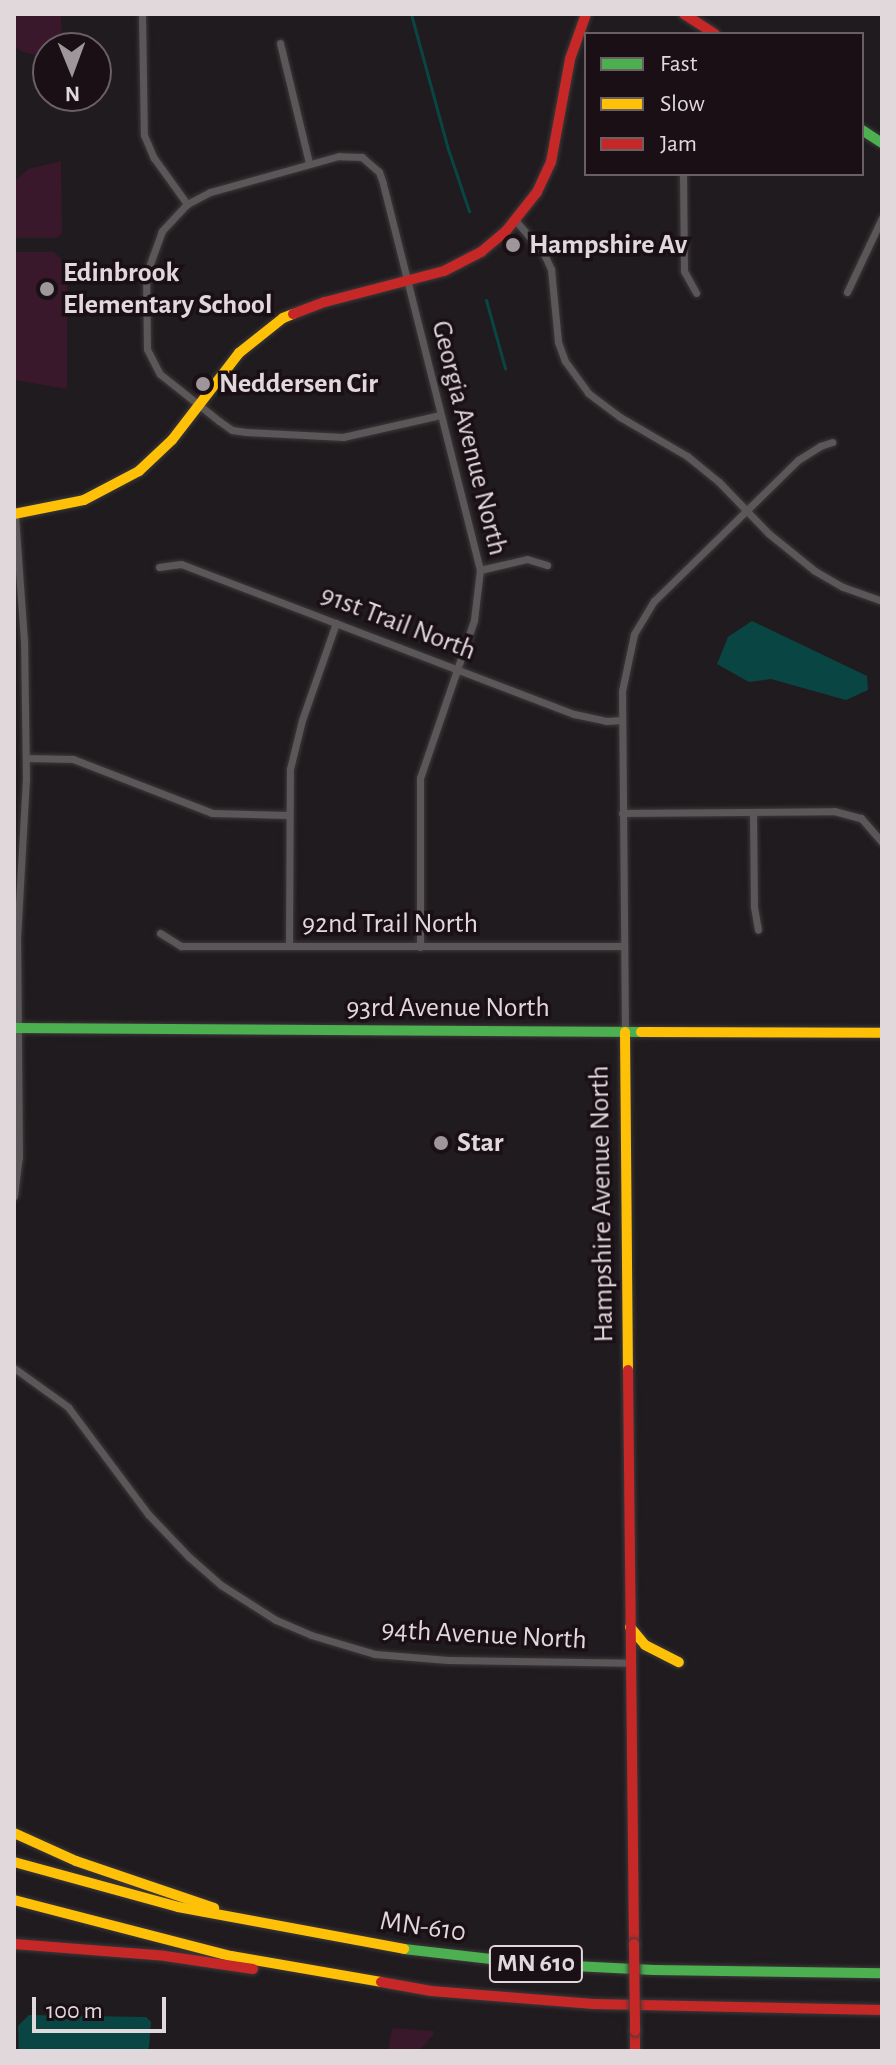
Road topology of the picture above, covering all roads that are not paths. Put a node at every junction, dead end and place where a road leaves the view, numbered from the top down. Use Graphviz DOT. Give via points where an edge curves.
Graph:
graph roads {
  1 [pos="142,14"];
  2 [pos="586,14"];
  3 [pos="594,14"];
  4 [pos="684,14"];
  5 [pos="580,31"];
  6 [pos="712,32"];
  7 [pos="280,43"];
  8 [pos="864,131"];
  9 [pos="882,143"];
  10 [pos="309,163"];
  11 [pos="683,176"];
  12 [pos="187,204"];
  13 [pos="882,218"];
  14 [pos="516,221"];
  15 [pos="408,281"];
  16 [pos="847,292"];
  17 [pos="696,293"];
  18 [pos="198,406"];
  19 [pos="441,415"];
  20 [pos="832,442"];
  21 [pos="748,511"];
  22 [pos="15,514"];
  23 [pos="547,565"];
  24 [pos="159,567"];
  25 [pos="480,570"];
  26 [pos="882,601"];
  27 [pos="336,623"];
  28 [pos="457,669"];
  29 [pos="622,720"];
  30 [pos="26,758"];
  31 [pos="753,812"];
  32 [pos="622,813"];
  33 [pos="288,815"];
  34 [pos="882,842"];
  35 [pos="758,930"];
  36 [pos="160,933"];
  37 [pos="16,939"];
  38 [pos="289,946"];
  39 [pos="623,946"];
  40 [pos="420,947"];
  41 [pos="15,1028"];
  42 [pos="625,1032"];
  43 [pos="882,1033"];
  44 [pos="14,1196"];
  45 [pos="14,1368"];
  46 [pos="630,1627"];
  47 [pos="679,1662"];
  48 [pos="631,1663"];
  49 [pos="14,1833"];
  50 [pos="14,1862"];
  51 [pos="14,1900"];
  52 [pos="286,1930"];
  53 [pos="14,1944"];
  54 [pos="74,1947"];
  55 [pos="14,1953"];
  56 [pos="882,1970"];
  57 [pos="378,1984"];
  58 [pos="882,2012"];
  59 [pos="635,2051"];
  1 -- 12 [label="street" via="144,135"];
  2 -- 5 [label="main road"];
  3 -- 5 [label="main road"];
  4 -- 6 [label="main road"];
  5 -- 14 [label="main road" via="551,162"];
  7 -- 10 [label="street"];
  8 -- 9 [label="main road"];
  10 -- 12 [label="street" via="224,187"];
  10 -- 15 [label="street, Georgia Avenue North" via="362,157 379,172"];
  11 -- 17 [label="street" via="684,271"];
  12 -- 18 [label="street" via="162,231 148,262 146,335 160,374"];
  13 -- 16 [label="street"];
  14 -- 15 [label="main road" via="464,262"];
  14 -- 21 [label="street" via="551,269 558,342 588,393 687,456"];
  15 -- 18 [label="main road" via="283,318 239,353"];
  15 -- 19 [label="street, Georgia Avenue North"];
  18 -- 19 [label="street" via="232,430 325,437"];
  18 -- 22 [label="main road" via="155,457 120,483 62,507"];
  19 -- 25 [label="street, Georgia Avenue North"];
  20 -- 21 [label="street, Hampshire Avenue North" via="798,460"];
  21 -- 26 [label="street" via="815,571"];
  21 -- 29 [label="street, Hampshire Avenue North" via="667,587 643,617 623,672"];
  22 -- 30 [label="street"];
  23 -- 25 [label="street" via="527,559"];
  24 -- 27 [label="street, 91st Trail North" via="181,564"];
  25 -- 28 [label="street, Georgia Avenue North" via="479,603"];
  27 -- 28 [label="street, 91st Trail North"];
  27 -- 33 [label="street" via="294,744"];
  28 -- 29 [label="street, 91st Trail North" via="574,714"];
  28 -- 40 [label="street, Georgia Avenue North" via="419,786"];
  29 -- 32 [label="street, Hampshire Avenue North"];
  30 -- 33 [label="street" via="73,759 212,813"];
  30 -- 37 [label="street"];
  31 -- 32 [label="street"];
  31 -- 34 [label="street" via="848,813 871,826"];
  31 -- 35 [label="street"];
  32 -- 39 [label="street, Hampshire Avenue North"];
  33 -- 38 [label="street"];
  36 -- 38 [label="street, 92nd Trail North" via="181,946"];
  37 -- 41 [label="street"];
  38 -- 40 [label="street, 92nd Trail North"];
  39 -- 40 [label="street, 92nd Trail North"];
  39 -- 42 [label="street, Hampshire Avenue North"];
  41 -- 42 [label="main road, 93rd Avenue North"];
  41 -- 44 [label="street" via="19,1157"];
  42 -- 43 [label="main road, 93rd Avenue North"];
  42 -- 46 [label="main road, Hampshire Avenue North"];
  45 -- 48 [label="street, 94th Avenue North" via="76,1415 148,1514 189,1557 276,1620 375,1654"];
  46 -- 47 [label="main road" via="645,1645"];
  46 -- 48 [label="main road, Hampshire Avenue North"];
  48 -- 59 [label="main road, Hampshire Avenue North, bridge"];
  49 -- 52 [label="main road" via="76,1861"];
  50 -- 52 [label="main road, MN-610 / MN 610"];
  51 -- 57 [label="main road, MN 610" via="166,1942"];
  52 -- 56 [label="main road, MN-610 / MN 610" via="523,1963"];
  53 -- 54 [label="main road"];
  54 -- 55 [label="main road"];
  54 -- 57 [label="main road"];
  57 -- 58 [label="main road, MN 610" via="593,2004"];
}
